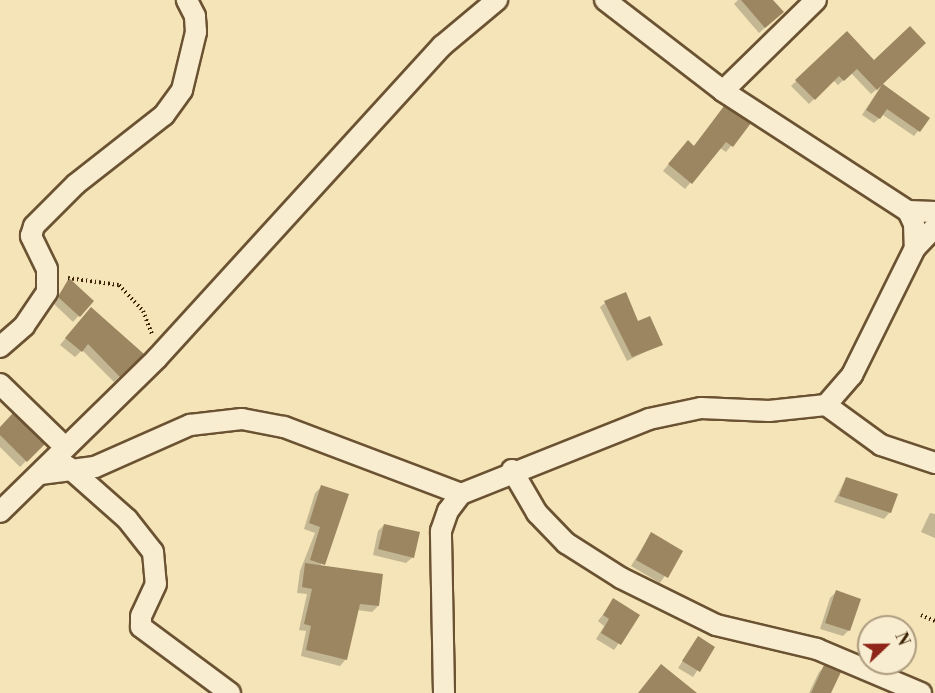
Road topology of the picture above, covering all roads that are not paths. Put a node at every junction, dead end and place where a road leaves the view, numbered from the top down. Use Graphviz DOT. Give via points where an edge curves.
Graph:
graph roads {
  1 [pos="186,0"];
  2 [pos="496,0"];
  3 [pos="605,0"];
  4 [pos="816,0"];
  5 [pos="723,91"];
  6 [pos="908,211"];
  7 [pos="935,212"];
  8 [pos="935,227"];
  9 [pos="915,248"];
  10 [pos="0,347"];
  11 [pos="0,384"];
  12 [pos="826,405"];
  13 [pos="61,451"];
  14 [pos="935,463"];
  15 [pos="512,470"];
  16 [pos="73,472"];
  17 [pos="40,474"];
  18 [pos="461,494"];
  19 [pos="0,512"];
  20 [pos="230,693"];
  21 [pos="444,693"];
  22 [pos="921,693"];
  1 -- 10 [label="street" via="195,16 196,32 182,90 164,116 76,184 34,226 33,246 49,279 39,308"];
  2 -- 13 [label="street" via="468,20 414,75 157,358"];
  3 -- 5 [label="street"];
  4 -- 5 [label="street"];
  5 -- 6 [label="street"];
  6 -- 7 [label="street"];
  6 -- 9 [label="street" via="914,225"];
  8 -- 9 [label="street"];
  9 -- 12 [label="street" via="852,375"];
  11 -- 13 [label="street"];
  12 -- 14 [label="street" via="881,445"];
  12 -- 15 [label="street" via="805,410 690,410 650,419"];
  13 -- 16 [label="street"];
  13 -- 17 [label="street"];
  15 -- 18 [label="street"];
  15 -- 22 [label="street" via="537,513 566,543 621,578 717,625 817,649"];
  16 -- 17 [label="street"];
  16 -- 18 [label="street" via="95,467 190,425 242,419 284,427"];
  16 -- 20 [label="street" via="127,519 153,552 156,584 141,616 141,627"];
  17 -- 19 [label="street"];
  18 -- 21 [label="street" via="441,531"];
}
